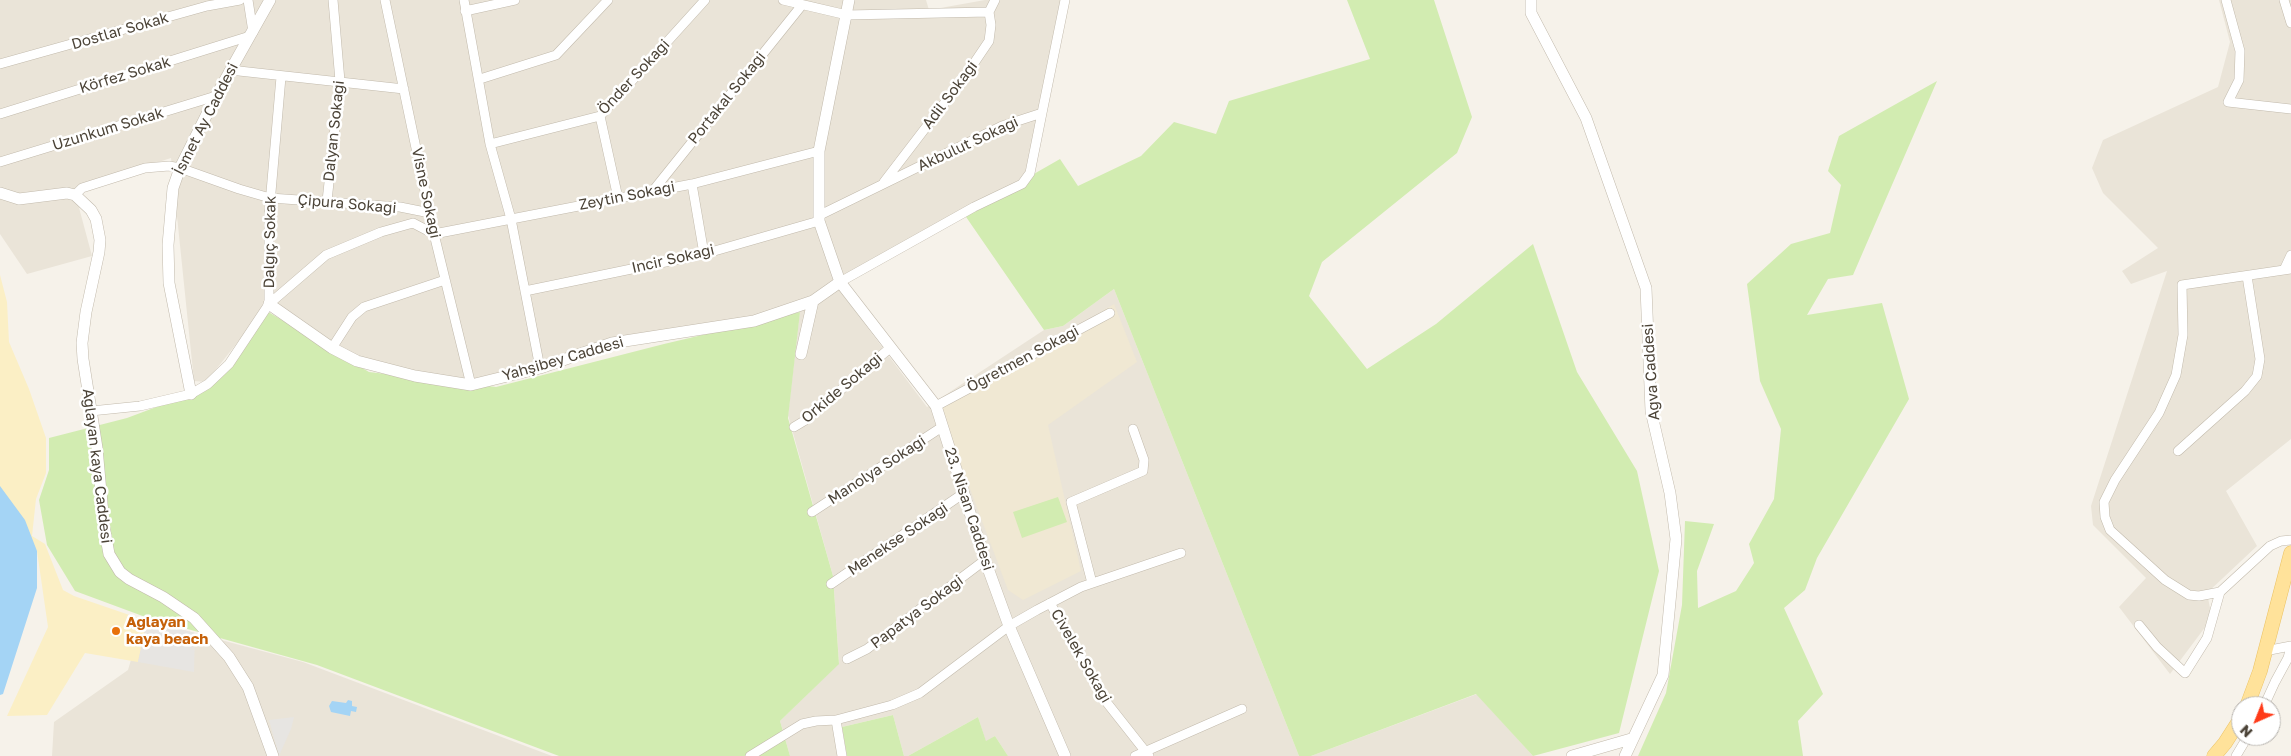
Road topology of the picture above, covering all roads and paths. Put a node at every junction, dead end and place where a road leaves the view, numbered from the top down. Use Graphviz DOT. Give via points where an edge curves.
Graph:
graph roads {
  1 [pos="240,0"];
  2 [pos="248,0"];
  3 [pos="270,0"];
  4 [pos="333,0"];
  5 [pos="385,0"];
  6 [pos="464,0"];
  7 [pos="515,0"];
  8 [pos="608,0"];
  9 [pos="705,0"];
  10 [pos="783,0"];
  11 [pos="844,0"];
  12 [pos="849,0"];
  13 [pos="995,0"];
  14 [pos="1065,0"];
  15 [pos="1531,0"];
  16 [pos="2226,0"];
  17 [pos="2284,0"];
  18 [pos="225,1"];
  19 [pos="802,5"];
  20 [pos="465,11"];
  21 [pos="989,12"];
  22 [pos="847,15"];
  23 [pos="2291,23"];
  24 [pos="251,34"];
  25 [pos="0,64"];
  26 [pos="230,70"];
  27 [pos="281,77"];
  28 [pos="480,80"];
  29 [pos="340,81"];
  30 [pos="404,89"];
  31 [pos="216,96"];
  32 [pos="2291,109"];
  33 [pos="1042,113"];
  34 [pos="0,114"];
  35 [pos="600,116"];
  36 [pos="490,144"];
  37 [pos="819,151"];
  38 [pos="0,162"];
  39 [pos="180,168"];
  40 [pos="884,182"];
  41 [pos="692,184"];
  42 [pos="652,192"];
  43 [pos="0,193"];
  44 [pos="75,195"];
  45 [pos="270,198"];
  46 [pos="618,198"];
  47 [pos="326,201"];
  48 [pos="430,213"];
  49 [pos="820,218"];
  50 [pos="511,219"];
  51 [pos="434,234"];
  52 [pos="704,254"];
  53 [pos="2291,255"];
  54 [pos="2288,270"];
  55 [pos="2247,276"];
  56 [pos="445,280"];
  57 [pos="840,282"];
  58 [pos="525,291"];
  59 [pos="813,301"];
  60 [pos="269,304"];
  61 [pos="1110,312"];
  62 [pos="332,348"];
  63 [pos="890,348"];
  64 [pos="801,354"];
  65 [pos="540,368"];
  66 [pos="471,385"];
  67 [pos="191,394"];
  68 [pos="936,406"];
  69 [pos="90,411"];
  70 [pos="794,427"];
  71 [pos="942,427"];
  72 [pos="1133,429"];
  73 [pos="2178,451"];
  74 [pos="964,493"];
  75 [pos="812,512"];
  76 [pos="2291,540"];
  77 [pos="1181,553"];
  78 [pos="2291,553"];
  79 [pos="985,560"];
  80 [pos="1092,583"];
  81 [pos="831,584"];
  82 [pos="2220,592"];
  83 [pos="1050,603"];
  84 [pos="2139,625"];
  85 [pos="1009,626"];
  86 [pos="2291,646"];
  87 [pos="2266,650"];
  88 [pos="847,659"];
  89 [pos="2250,696"];
  90 [pos="2269,696"];
  91 [pos="1242,709"];
  92 [pos="836,720"];
  93 [pos="2231,734"];
  94 [pos="1631,739"];
  95 [pos="1148,754"];
  96 [pos="272,756"];
  97 [pos="750,756"];
  98 [pos="842,756"];
  99 [pos="1065,756"];
  100 [pos="1135,756"];
  101 [pos="1572,756"];
  102 [pos="1624,756"];
  103 [pos="2214,756"];
  1 -- 18 [label="street, Dostlar Sokak"];
  2 -- 24 [label="street"];
  3 -- 24 [label="street, İsmet Ay Caddesi"];
  4 -- 29 [label="street, Dalyan Sokagi"];
  5 -- 30 [label="street, Visne Sokagi"];
  6 -- 20 [label="street"];
  7 -- 20 [label="street"];
  8 -- 28 [label="street" via="556,55"];
  9 -- 35 [label="street, Önder Sokagi"];
  10 -- 19 [label="street"];
  11 -- 22 [label="street"];
  12 -- 22 [label="street, 23. Nisan Caddesi"];
  13 -- 21 [label="street, Adil Sokagi"];
  14 -- 33 [label="street"];
  15 -- 94 [label="street, Ağva Caddesi" via="1531,13 1586,118 1646,288 1651,411 1670,492 1676,540 1663,675"];
  16 -- 32 [label="street" via="2240,51 2239,80 2228,102"];
  17 -- 23 [label="street"];
  18 -- 25 [label="street, Dostlar Sokak"];
  19 -- 22 [label="street"];
  19 -- 42 [label="street, Portakal Sokagi"];
  20 -- 28 [label="street"];
  21 -- 22 [label="street"];
  21 -- 40 [label="street, Adil Sokagi" via="992,24 989,41"];
  22 -- 37 [label="street, 23. Nisan Caddesi"];
  24 -- 26 [label="street, İsmet Ay Caddesi"];
  24 -- 34 [label="street, Körfez Sokak"];
  26 -- 27 [label="street"];
  26 -- 31 [label="street, İsmet Ay Caddesi"];
  27 -- 29 [label="street"];
  27 -- 45 [label="street, Dalgıç Sokak"];
  28 -- 36 [label="street"];
  29 -- 30 [label="street"];
  29 -- 47 [label="street, Dalyan Sokagi"];
  30 -- 48 [label="street, Visne Sokagi"];
  31 -- 38 [label="street, Uzunkum Sokak"];
  31 -- 39 [label="street, İsmet Ay Caddesi"];
  33 -- 40 [label="street, Akbulut Sokagi" via="1002,126"];
  33 -- 57 [label="street" via="1030,173 1022,184 974,207"];
  35 -- 36 [label="street, Önder Sokagi"];
  35 -- 46 [label="street"];
  36 -- 50 [label="street"];
  37 -- 41 [label="street, Zeytin Sokagi"];
  37 -- 49 [label="street, 23. Nisan Caddesi"];
  39 -- 44 [label="street, Çipura Sokagi" via="145,168 82,188"];
  39 -- 45 [label="street, Çipura Sokagi"];
  39 -- 67 [label="street, İsmet Ay Caddesi" via="173,188 168,263 171,296"];
  40 -- 49 [label="street, Akbulut Sokagi"];
  41 -- 42 [label="street, Zeytin Sokagi"];
  41 -- 52 [label="street"];
  42 -- 46 [label="street, Zeytin Sokagi"];
  43 -- 44 [label="street" via="19,199 67,193"];
  44 -- 69 [label="street, Ağlayan kaya Caddesi" via="90,210 99,229 100,240 82,342"];
  45 -- 47 [label="street, Çipura Sokagi"];
  45 -- 60 [label="street, Dalgıç Sokak"];
  46 -- 50 [label="street, Zeytin Sokagi"];
  47 -- 48 [label="street, Çipura Sokagi" via="400,207"];
  48 -- 51 [label="street, Visne Sokagi"];
  49 -- 52 [label="street, Incir Sokagi"];
  49 -- 57 [label="street, 23. Nisan Caddesi"];
  50 -- 51 [label="street, Zeytin Sokagi"];
  50 -- 58 [label="street"];
  51 -- 56 [label="street, Visne Sokagi"];
  51 -- 60 [label="street" via="413,223 381,232 326,255"];
  52 -- 58 [label="street, Incir Sokagi"];
  53 -- 54 [label="street"];
  54 -- 55 [label="street"];
  55 -- 73 [label="street" via="2260,359 2257,376 2245,391"];
  55 -- 82 [label="street" via="2182,286 2183,336 2176,375 2151,427 2115,480 2104,507 2106,524 2114,535 2180,591 2194,596"];
  56 -- 62 [label="street" via="360,309"];
  56 -- 66 [label="street, Visne Sokagi"];
  57 -- 59 [label="street, Yahşibey Caddesi"];
  57 -- 63 [label="street, 23. Nisan Caddesi"];
  58 -- 65 [label="street"];
  59 -- 64 [label="street"];
  59 -- 65 [label="street, Yahşibey Caddesi" via="754,320 612,343"];
  60 -- 62 [label="street, Yahşibey Caddesi"];
  60 -- 67 [label="street, Dalgıç Sokak" via="229,364 208,384"];
  61 -- 68 [label="street, Ögretmen Sokagi"];
  62 -- 66 [label="street, Yahşibey Caddesi" via="357,361"];
  63 -- 68 [label="street, 23. Nisan Caddesi"];
  63 -- 70 [label="street, Orkide Sokagi"];
  65 -- 66 [label="street, Yahşibey Caddesi"];
  67 -- 69 [label="street, Dalgıç Sokak" via="140,406"];
  68 -- 71 [label="street, 23. Nisan Caddesi"];
  69 -- 96 [label="street, Ağlayan kaya Caddesi" via="97,448 106,546 114,564 130,579 194,618 229,657 248,687"];
  71 -- 74 [label="street, 23. Nisan Caddesi"];
  71 -- 75 [label="street, Manolya Sokagi"];
  72 -- 80 [label="street" via="1144,460 1143,471 1071,502"];
  74 -- 79 [label="street, 23. Nisan Caddesi"];
  74 -- 81 [label="street, Menekse Sokagi"];
  76 -- 82 [label="street" via="2281,540 2270,546"];
  77 -- 80 [label="street"];
  78 -- 87 [label="main road"];
  79 -- 85 [label="street, 23. Nisan Caddesi"];
  79 -- 88 [label="street, Papatya Sokagi" via="867,649"];
  80 -- 83 [label="street"];
  82 -- 84 [label="street" via="2207,638 2185,673"];
  83 -- 85 [label="street"];
  83 -- 95 [label="street, Civelek Sokagi" via="1104,700"];
  85 -- 92 [label="street" via="920,692 892,705"];
  85 -- 99 [label="street, 23. Nisan Caddesi"];
  86 -- 87 [label="street"];
  86 -- 90 [label="street"];
  87 -- 89 [label="main road"];
  91 -- 95 [label="street"];
  92 -- 97 [label="street" via="802,724"];
  92 -- 98 [label="street"];
  93 -- 103 [label="main road"];
  94 -- 101 [label="street"];
  94 -- 102 [label="street, Ağva Caddesi"];
  95 -- 100 [label="street"];
}
